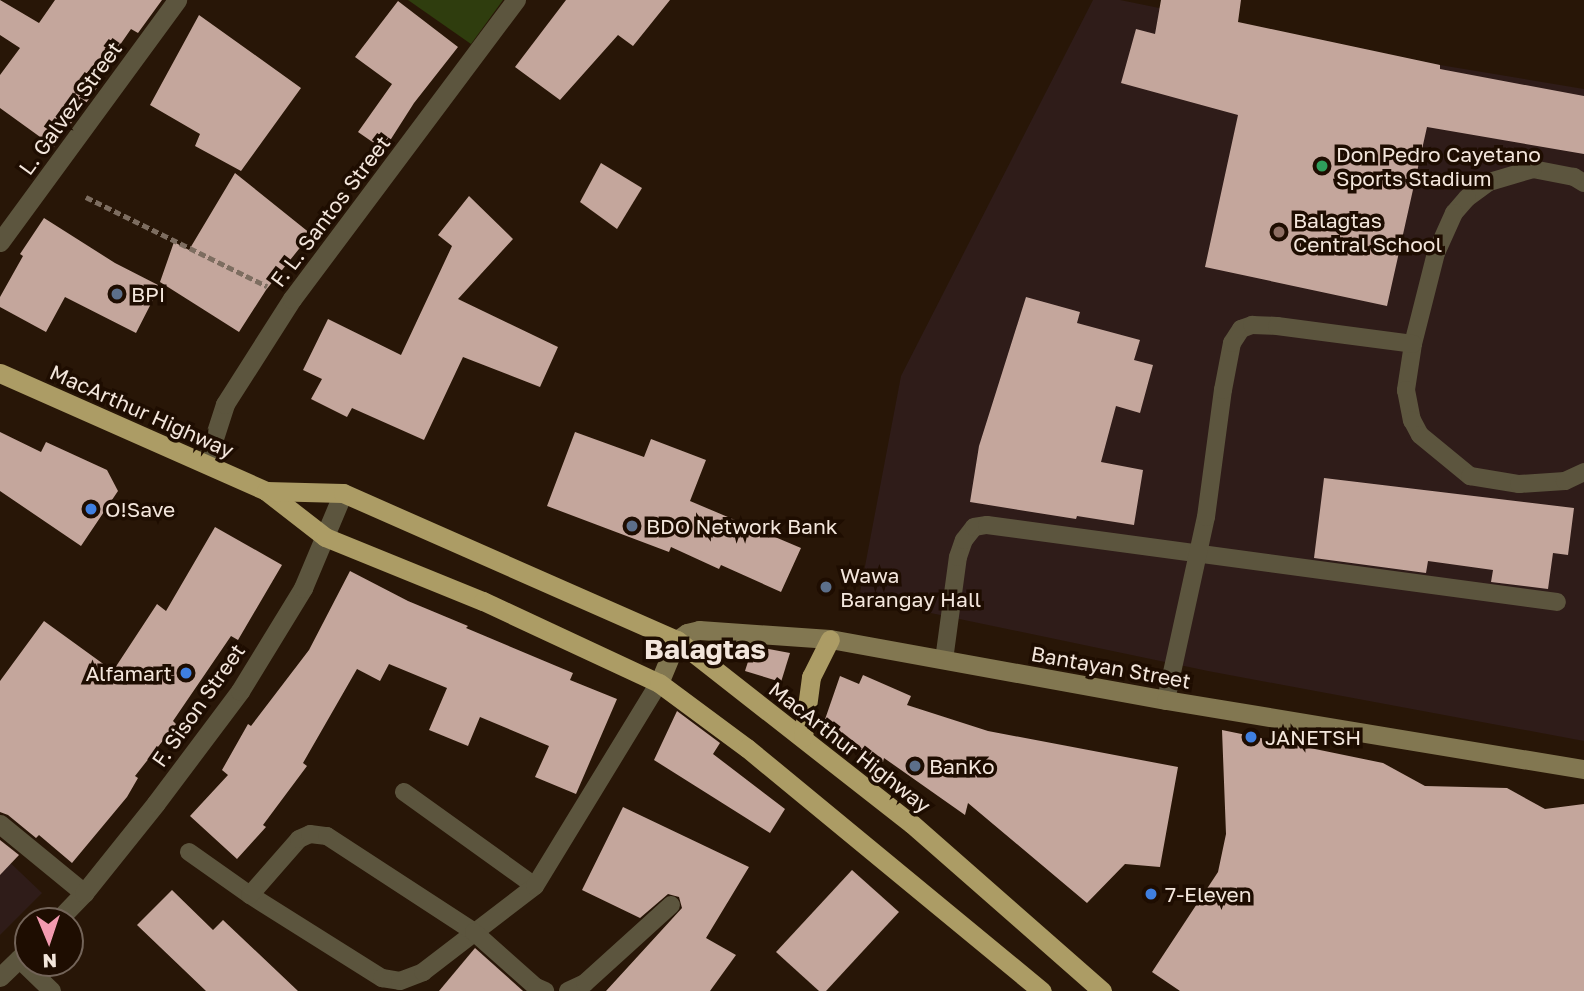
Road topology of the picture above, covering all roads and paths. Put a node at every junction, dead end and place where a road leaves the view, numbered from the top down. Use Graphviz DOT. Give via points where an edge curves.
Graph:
graph roads {
  1 [pos="177,0"];
  2 [pos="516,0"];
  3 [pos="1584,183"];
  4 [pos="86,197"];
  5 [pos="0,242"];
  6 [pos="292,299"];
  7 [pos="1413,344"];
  8 [pos="0,373"];
  9 [pos="206,463"];
  10 [pos="1584,471"];
  11 [pos="266,491"];
  12 [pos="344,493"];
  13 [pos="325,537"];
  14 [pos="1199,555"];
  15 [pos="1557,602"];
  16 [pos="830,639"];
  17 [pos="677,640"];
  18 [pos="944,660"];
  19 [pos="659,682"];
  20 [pos="1166,700"];
  21 [pos="803,737"];
  22 [pos="1584,769"];
  23 [pos="404,792"];
  24 [pos="0,824"];
  25 [pos="190,852"];
  26 [pos="535,887"];
  27 [pos="84,893"];
  28 [pos="250,895"];
  29 [pos="671,905"];
  30 [pos="70,907"];
  31 [pos="474,932"];
  32 [pos="14,964"];
  33 [pos="0,977"];
  34 [pos="41,977"];
  35 [pos="52,991"];
  36 [pos="545,991"];
  37 [pos="568,991"];
  38 [pos="1042,991"];
  39 [pos="1102,991"];
  1 -- 5 [label="street, L. Galvez Street"];
  2 -- 6 [label="street, F. L. Santos Street"];
  3 -- 7 [label="lane" via="1533,169 1489,182 1467,198 1454,213 1436,253"];
  4 -- 6 [label="path"];
  6 -- 9 [label="street, F. L. Santos Street" via="225,404"];
  7 -- 10 [label="lane" via="1406,390 1412,420 1420,435 1470,476 1519,484 1565,481"];
  7 -- 14 [label="lane" via="1277,326 1241,329 1233,343 1223,390"];
  8 -- 9 [label="highway, MacArthur Highway"];
  9 -- 11 [label="highway, MacArthur Highway"];
  11 -- 12 [label="highway, MacArthur Highway"];
  11 -- 13 [label="highway, MacArthur Highway"];
  12 -- 13 [label="street, F. Sison Street"];
  12 -- 17 [label="highway, MacArthur Highway"];
  13 -- 19 [label="highway, MacArthur Highway" via="483,601"];
  13 -- 27 [label="street, F. Sison Street" via="303,588 240,691"];
  14 -- 15 [label="lane"];
  14 -- 18 [label="lane" via="987,525 974,527 958,557"];
  14 -- 20 [label="lane"];
  16 -- 17 [label="main road, Bantayan Street" via="699,630"];
  16 -- 18 [label="main road, Bantayan Street"];
  16 -- 21 [label="highway" via="811,677"];
  17 -- 19 [label="main road"];
  17 -- 21 [label="highway, MacArthur Highway"];
  18 -- 20 [label="main road, Bantayan Street"];
  19 -- 26 [label="lane"];
  19 -- 38 [label="highway, MacArthur Highway" via="747,748"];
  20 -- 22 [label="main road, Bantayan Street"];
  21 -- 39 [label="highway, MacArthur Highway" via="912,824"];
  23 -- 26 [label="lane"];
  24 -- 27 [label="street"];
  25 -- 28 [label="lane"];
  26 -- 31 [label="lane"];
  27 -- 30 [label="street, F. Sison Street"];
  28 -- 31 [label="lane" via="382,978 400,981 423,972"];
  28 -- 31 [label="lane" via="299,839 310,834 327,836"];
  29 -- 37 [label="lane" via="584,983"];
  31 -- 36 [label="lane"];
  32 -- 33 [label="street"];
  34 -- 35 [label="lane"];
}
